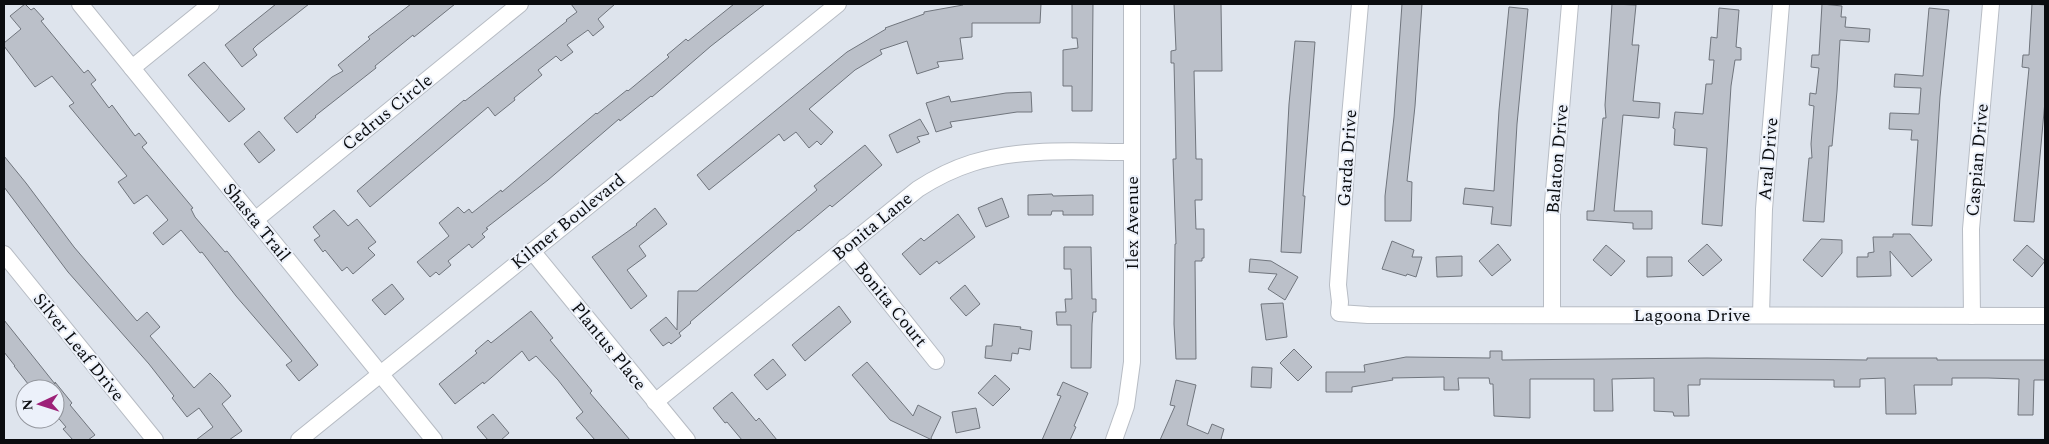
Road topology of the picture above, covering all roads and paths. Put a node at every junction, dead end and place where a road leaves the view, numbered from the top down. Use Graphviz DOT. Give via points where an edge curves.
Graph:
graph roads {
  1 [pos="80,4"];
  2 [pos="211,4"];
  3 [pos="520,4"];
  4 [pos="838,4"];
  5 [pos="1132,4"];
  6 [pos="1360,4"];
  7 [pos="1570,4"];
  8 [pos="1781,4"];
  9 [pos="1990,4"];
  10 [pos="132,68"];
  11 [pos="1132,152"];
  12 [pos="255,220"];
  13 [pos="845,247"];
  14 [pos="532,251"];
  15 [pos="4,254"];
  16 [pos="1339,313"];
  17 [pos="1552,315"];
  18 [pos="1761,315"];
  19 [pos="1972,316"];
  20 [pos="2045,316"];
  21 [pos="936,361"];
  22 [pos="380,374"];
  23 [pos="655,402"];
  24 [pos="155,440"];
  25 [pos="299,440"];
  26 [pos="434,440"];
  27 [pos="687,440"];
  28 [pos="1114,440"];
  1 -- 10 [label="street, Shasta Trail"];
  2 -- 10 [label="street"];
  3 -- 12 [label="street, Cedrus Circle"];
  4 -- 14 [label="street, Kilmer Boulevard"];
  5 -- 11 [label="street, Ilex Avenue"];
  6 -- 16 [label="street, Garda Drive" via="1338,285"];
  7 -- 17 [label="street, Balaton Drive" via="1552,214"];
  8 -- 18 [label="street, Aral Drive" via="1764,209"];
  9 -- 19 [label="street, Caspian Drive" via="1971,229"];
  10 -- 12 [label="street, Shasta Trail"];
  11 -- 13 [label="street, Bonita Lane" via="1042,152 974,162 918,189"];
  11 -- 28 [label="street, Ilex Avenue" via="1132,362 1126,406"];
  12 -- 22 [label="street, Shasta Trail"];
  13 -- 21 [label="street, Bonita Court"];
  13 -- 23 [label="street, Bonita Lane"];
  14 -- 22 [label="street, Kilmer Boulevard"];
  14 -- 23 [label="street, Plantus Place"];
  15 -- 24 [label="street, Silver Leaf Drive"];
  16 -- 17 [label="street, Lagoona Drive"];
  17 -- 18 [label="street, Lagoona Drive"];
  18 -- 19 [label="street, Lagoona Drive"];
  19 -- 20 [label="street, Lagoona Drive"];
  22 -- 25 [label="street, Kilmer Boulevard"];
  22 -- 26 [label="street, Shasta Trail"];
  23 -- 27 [label="street, Plantus Place"];
}
